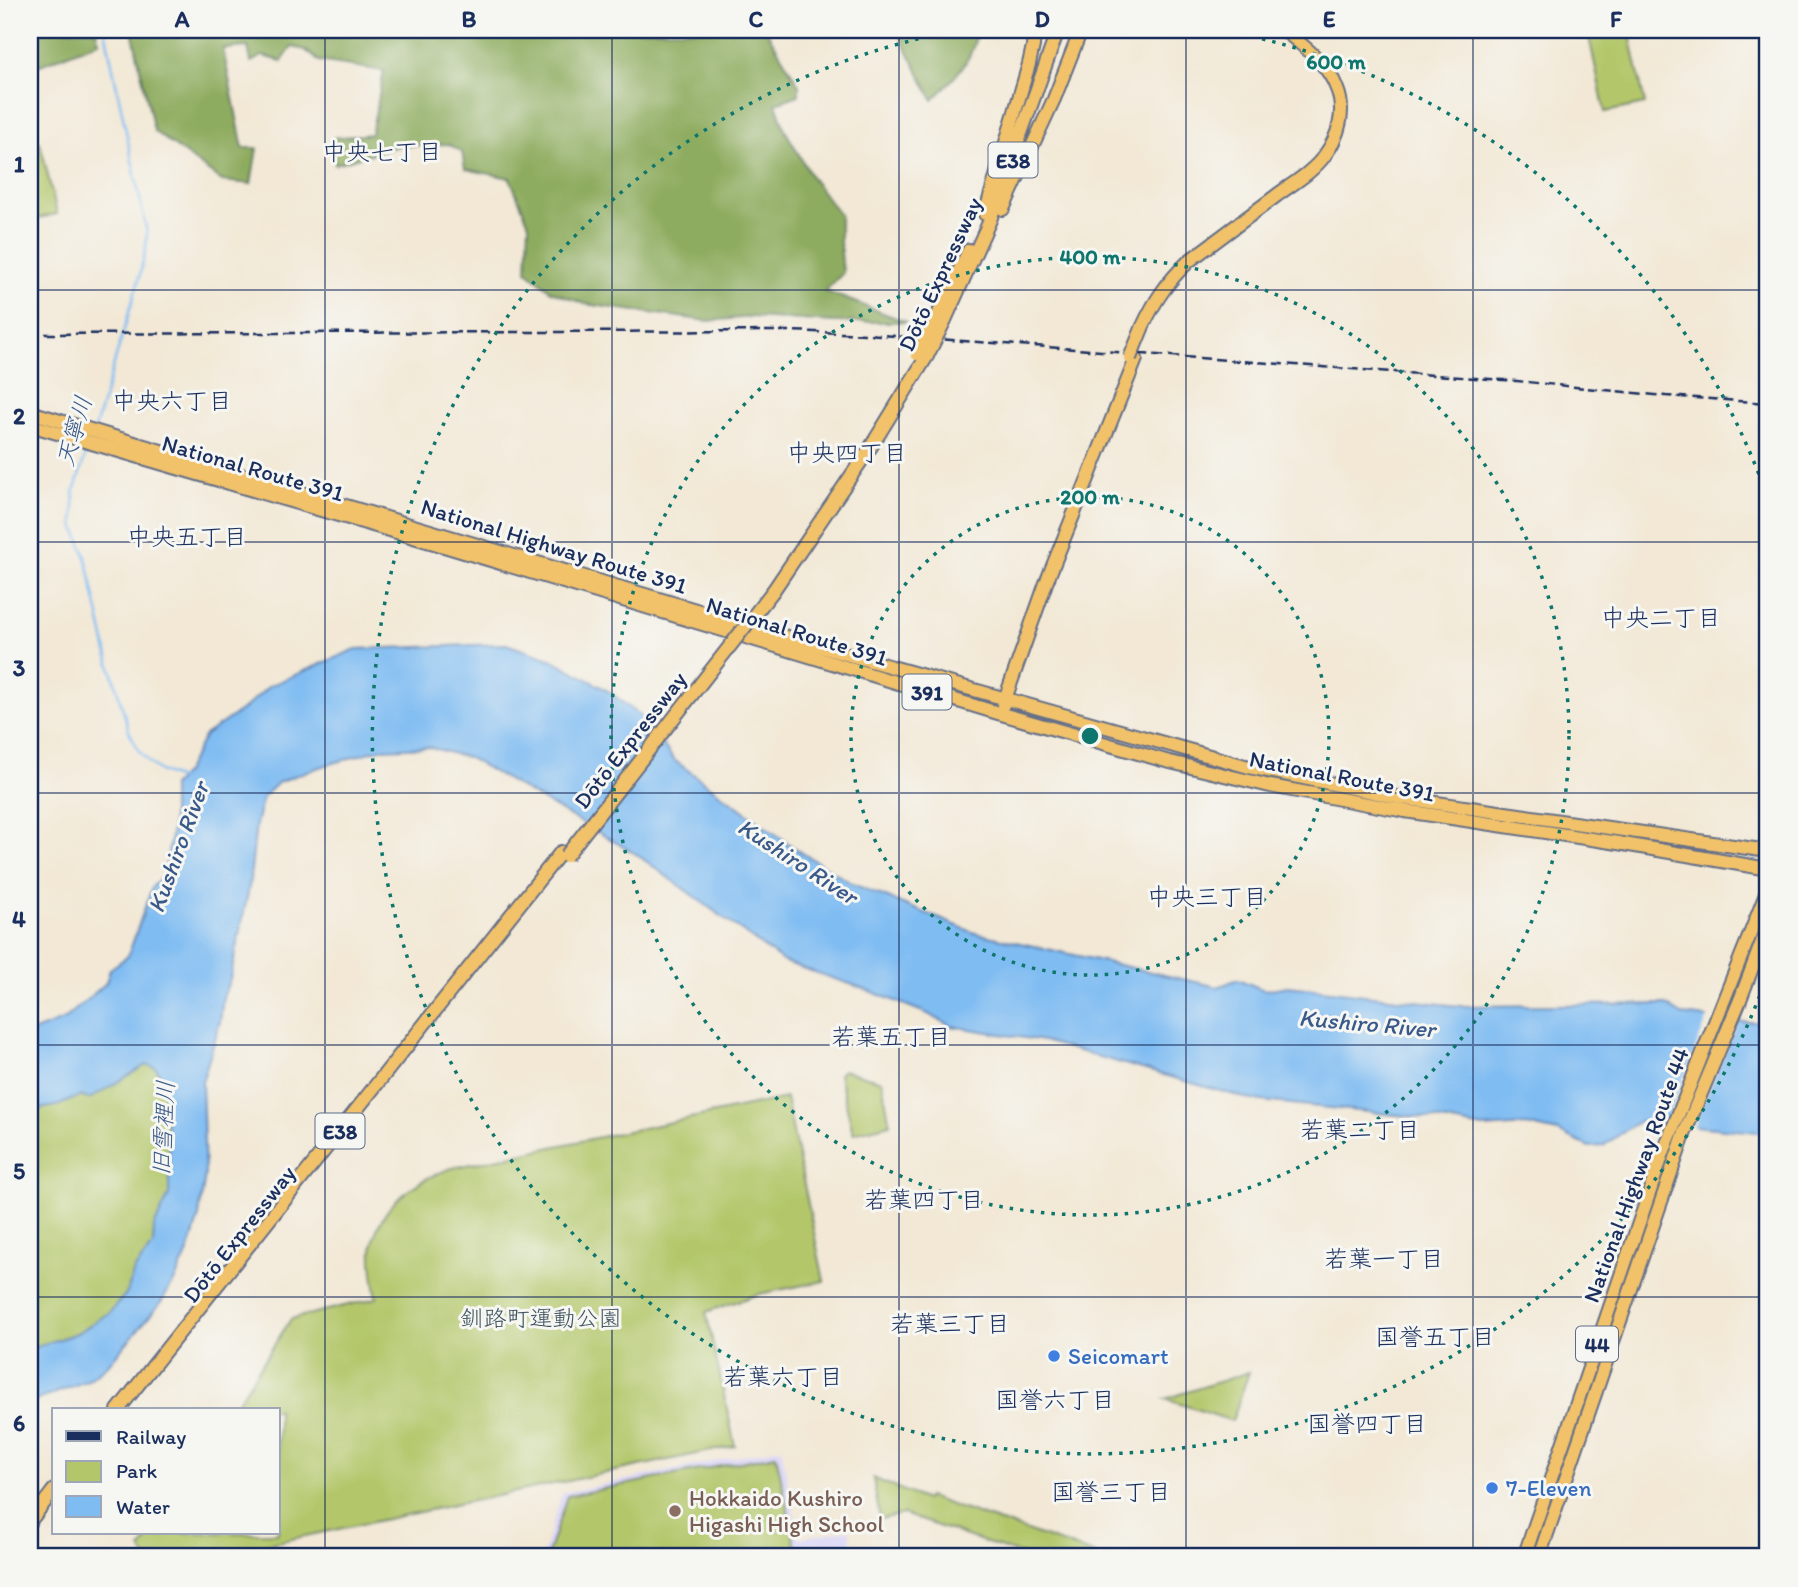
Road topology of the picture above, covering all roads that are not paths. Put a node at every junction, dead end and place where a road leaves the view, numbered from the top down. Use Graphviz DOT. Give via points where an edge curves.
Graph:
graph roads {
  1 [pos="1034,30"];
  2 [pos="1050,30"];
  3 [pos="1058,30"];
  4 [pos="1081,30"];
  5 [pos="1284,30"];
  6 [pos="1297,30"];
  7 [pos="984,218"];
  8 [pos="961,288"];
  9 [pos="941,320"];
  10 [pos="1145,327"];
  11 [pos="30,412"];
  12 [pos="30,425"];
  13 [pos="72,431"];
  14 [pos="104,440"];
  15 [pos="1002,698"];
  16 [pos="998,713"];
  17 [pos="1768,851"];
  18 [pos="564,854"];
  19 [pos="1768,869"];
  20 [pos="1768,889"];
  21 [pos="1768,926"];
  22 [pos="120,1408"];
  23 [pos="127,1408"];
  24 [pos="52,1493"];
  25 [pos="52,1503"];
  26 [pos="30,1521"];
  27 [pos="30,1531"];
  28 [pos="1524,1557"];
  29 [pos="1539,1557"];
  1 -- 7 [label="highway" via="1029,64"];
  2 -- 7 [label="highway, Dōtō Expressway / E38"];
  3 -- 8 [label="highway, Dōtō Expressway / E38" via="1011,166"];
  4 -- 8 [label="highway" via="984,250"];
  5 -- 10 [label="highway" via="1332,77 1341,106 1336,135 1318,164 1176,274 1156,298"];
  6 -- 10 [label="highway" via="1324,54 1343,88 1346,122 1339,144 1307,180 1192,265"];
  7 -- 9 [label="highway, Dōtō Expressway / E38"];
  8 -- 9 [label="highway, Dōtō Expressway / E38"];
  9 -- 18 [label="highway, Dōtō Expressway / E38, bridge" via="872,445 770,590"];
  10 -- 15 [label="highway"];
  11 -- 13 [label="highway, 391"];
  12 -- 13 [label="highway, National Route 391 / 391"];
  13 -- 14 [label="highway, National Route 391 / 391"];
  14 -- 15 [label="highway, National Highway Route 391 / 391"];
  14 -- 16 [label="highway, National Route 391 / 391"];
  15 -- 16 [label="highway"];
  15 -- 17 [label="highway, National Highway Route 391 / 391" via="1249,767 1388,795"];
  16 -- 19 [label="highway, National Route 391 / 391" via="1166,761 1282,788"];
  18 -- 22 [label="highway, Dōtō Expressway / E38"];
  18 -- 23 [label="highway, Dōtō Expressway / E38"];
  20 -- 28 [label="highway, National Highway Route 44 / 44" via="1671,1131"];
  21 -- 29 [label="highway, National Highway Route 44 / 44" via="1685,1132"];
  24 -- 26 [label="highway"];
  25 -- 27 [label="highway"];
}
